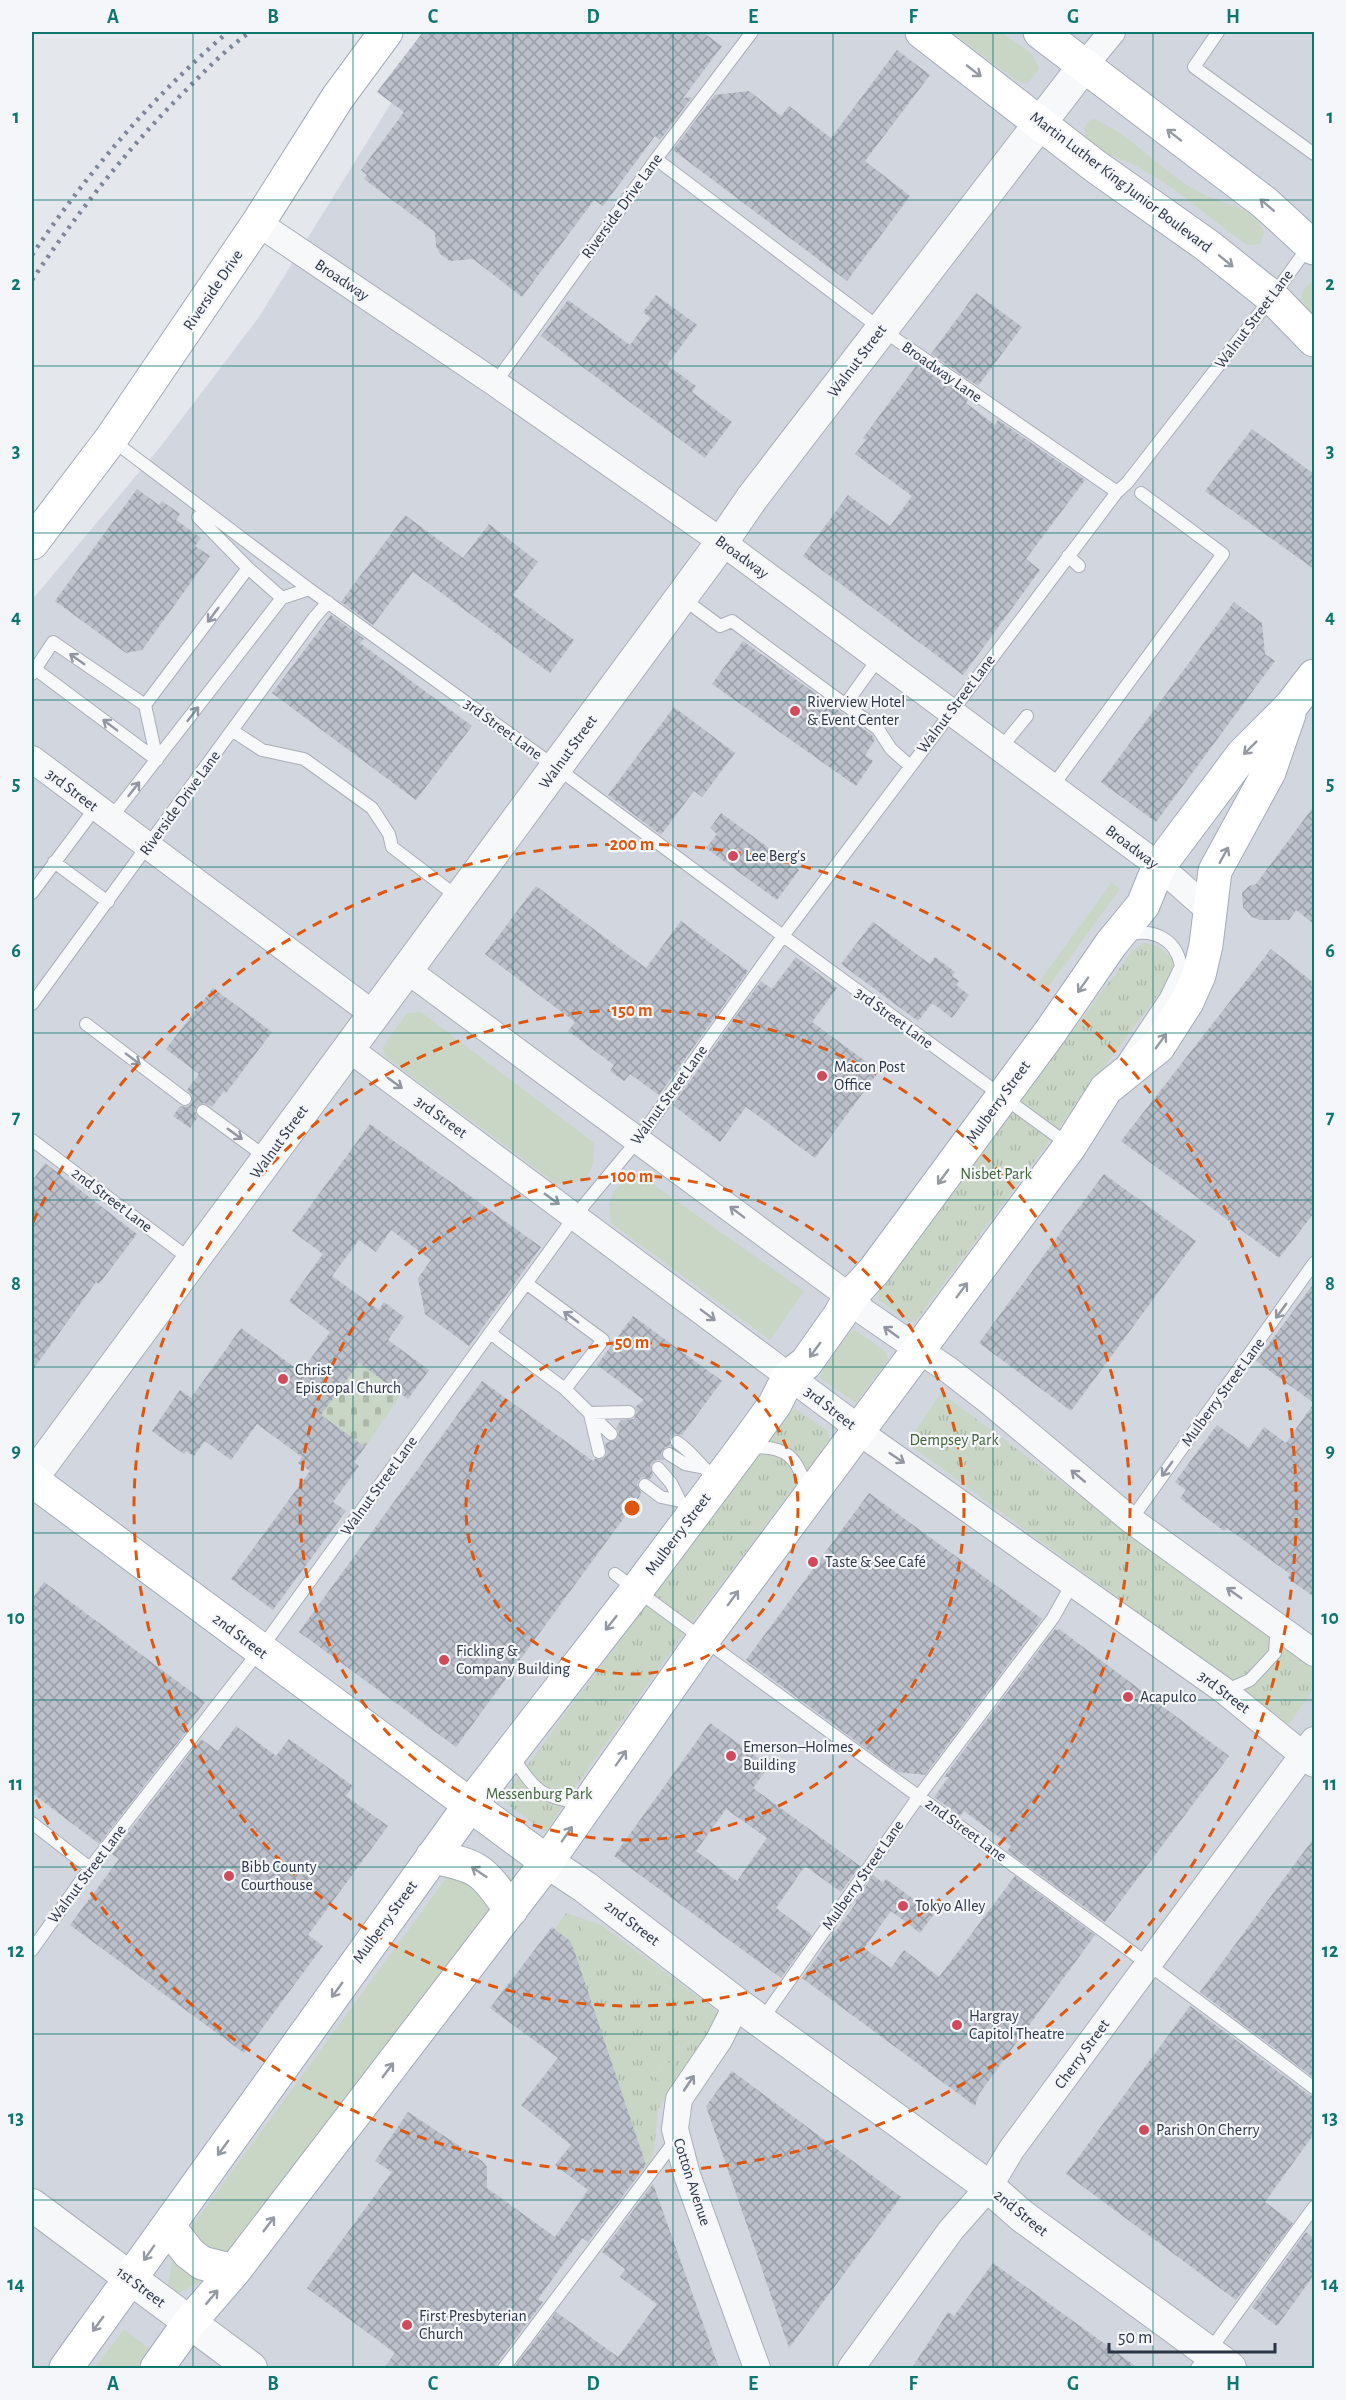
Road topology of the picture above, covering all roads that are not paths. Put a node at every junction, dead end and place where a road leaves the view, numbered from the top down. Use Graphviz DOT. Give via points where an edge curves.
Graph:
graph roads {
  1 [pos="386,32"];
  2 [pos="752,32"];
  3 [pos="922,32"];
  4 [pos="1040,32"];
  5 [pos="1112,32"];
  6 [pos="1218,32"];
  7 [pos="1084,66"];
  8 [pos="1040,122"];
  9 [pos="1314,154"];
  10 [pos="656,159"];
  11 [pos="258,223"];
  12 [pos="1313,243"];
  13 [pos="1272,297"];
  14 [pos="881,329"];
  15 [pos="1314,340"];
  16 [pos="495,383"];
  17 [pos="111,439"];
  18 [pos="1117,492"];
  19 [pos="1141,493"];
  20 [pos="198,517"];
  21 [pos="722,542"];
  22 [pos="32,543"];
  23 [pos="1068,556"];
  24 [pos="1079,566"];
  25 [pos="248,568"];
  26 [pos="309,589"];
  27 [pos="282,598"];
  28 [pos="682,598"];
  29 [pos="328,602"];
  30 [pos="878,658"];
  31 [pos="33,671"];
  32 [pos="1314,675"];
  33 [pos="145,705"];
  34 [pos="845,705"];
  35 [pos="1292,706"];
  36 [pos="950,712"];
  37 [pos="1027,716"];
  38 [pos="233,731"];
  39 [pos="1000,749"];
  40 [pos="32,759"];
  41 [pos="157,760"];
  42 [pos="910,766"];
  43 [pos="557,768"];
  44 [pos="1052,788"];
  45 [pos="103,813"];
  46 [pos="148,846"];
  47 [pos="54,862"];
  48 [pos="1159,866"];
  49 [pos="32,893"];
  50 [pos="460,899"];
  51 [pos="108,902"];
  52 [pos="1210,911"];
  53 [pos="783,936"];
  54 [pos="1111,944"];
  55 [pos="407,970"];
  56 [pos="32,1004"];
  57 [pos="373,1014"];
  58 [pos="86,1024"];
  59 [pos="348,1048"];
  60 [pos="1106,1089"];
  61 [pos="1002,1096"];
  62 [pos="185,1099"];
  63 [pos="203,1111"];
  64 [pos="637,1141"];
  65 [pos="32,1142"];
  66 [pos="1070,1146"];
  67 [pos="268,1158"];
  68 [pos="575,1216"];
  69 [pos="192,1261"];
  70 [pos="1314,1263"];
  71 [pos="526,1284"];
  72 [pos="850,1297"];
  73 [pos="490,1333"];
  74 [pos="918,1349"];
  75 [pos="789,1376"];
  76 [pos="566,1389"];
  77 [pos="590,1413"];
  78 [pos="625,1416"];
  79 [pos="858,1431"];
  80 [pos="611,1434"];
  81 [pos="677,1442"];
  82 [pos="743,1448"];
  83 [pos="601,1449"];
  84 [pos="669,1454"];
  85 [pos="658,1468"];
  86 [pos="710,1474"];
  87 [pos="32,1479"];
  88 [pos="647,1482"];
  89 [pos="808,1497"];
  90 [pos="687,1507"];
  91 [pos="1131,1520"];
  92 [pos="625,1583"];
  93 [pos="1072,1584"];
  94 [pos="1271,1620"];
  95 [pos="702,1641"];
  96 [pos="260,1650"];
  97 [pos="1314,1653"];
  98 [pos="1222,1689"];
  99 [pos="509,1753"];
  100 [pos="1310,1753"];
  101 [pos="919,1796"];
  102 [pos="470,1804"];
  103 [pos="587,1806"];
  104 [pos="32,1823"];
  105 [pos="432,1857"];
  106 [pos="547,1862"];
  107 [pos="90,1868"];
  108 [pos="511,1910"];
  109 [pos="32,1950"];
  110 [pos="1148,1965"];
  111 [pos="749,2013"];
  112 [pos="1314,2088"];
  113 [pos="676,2138"];
  114 [pos="989,2187"];
  115 [pos="32,2205"];
  116 [pos="1314,2207"];
  117 [pos="168,2226"];
  118 [pos="234,2271"];
  119 [pos="130,2279"];
  120 [pos="189,2323"];
  121 [pos="1212,2363"];
  122 [pos="66,2368"];
  123 [pos="157,2368"];
  124 [pos="251,2368"];
  125 [pos="504,2368"];
  126 [pos="757,2368"];
  127 [pos="851,2368"];
  1 -- 11 [label="main road, Riverside Drive" via="338,97"];
  2 -- 10 [label="lane, Riverside Drive Lane"];
  3 -- 8 [label="main road, Martin Luther King Junior Boulevard, one-way"];
  4 -- 7 [label="main road"];
  5 -- 7 [label="street, Walnut Street"];
  6 -- 9 [label="lane" via="1194,67"];
  7 -- 8 [label="street, Walnut Street"];
  12 -- 7 [label="main road, one-way"];
  8 -- 13 [label="main road, Martin Luther King Junior Boulevard, one-way"];
  8 -- 14 [label="street, Walnut Street"];
  10 -- 14 [label="lane, Broadway Lane"];
  10 -- 16 [label="lane, Riverside Drive Lane"];
  11 -- 16 [label="street, Broadway"];
  11 -- 17 [label="main road, Riverside Drive"];
  12 -- 13 [label="lane, Walnut Street Lane"];
  13 -- 15 [label="main road, Martin Luther King Junior Boulevard"];
  13 -- 18 [label="lane, Walnut Street Lane"];
  14 -- 18 [label="lane, Broadway Lane"];
  14 -- 21 [label="street, Walnut Street"];
  16 -- 21 [label="street, Broadway"];
  17 -- 22 [label="main road, Riverside Drive"];
  17 -- 26 [label="lane, 3rd Street Lane"];
  18 -- 23 [label="lane, Walnut Street Lane"];
  19 -- 44 [label="lane" via="1223,554"];
  20 -- 25 [label="lane"];
  21 -- 28 [label="street, Walnut Street"];
  21 -- 30 [label="street, Broadway"];
  23 -- 24 [label="lane"];
  23 -- 36 [label="lane, Walnut Street Lane"];
  25 -- 27 [label="lane"];
  25 -- 33 [label="lane, one-way"];
  26 -- 27 [label="lane"];
  26 -- 29 [label="lane, 3rd Street Lane"];
  41 -- 27 [label="lane, one-way"];
  28 -- 34 [label="lane" via="720,626 732,621"];
  28 -- 43 [label="street, Walnut Street"];
  29 -- 38 [label="lane, Riverside Drive Lane"];
  29 -- 43 [label="lane, 3rd Street Lane"];
  30 -- 34 [label="lane"];
  30 -- 36 [label="street, Broadway"];
  33 -- 31 [label="lane, one-way" via="53,642"];
  41 -- 31 [label="lane, one-way"];
  32 -- 35 [label="main road, Mulberry Street"];
  33 -- 41 [label="lane"];
  34 -- 42 [label="lane" via="878,729 891,749"];
  35 -- 48 [label="main road, Mulberry Street, one-way" via="1243,754"];
  52 -- 35 [label="main road, Mulberry Street, one-way" via="1215,871 1269,772"];
  36 -- 39 [label="street, Broadway"];
  36 -- 42 [label="lane, Walnut Street Lane"];
  37 -- 39 [label="lane"];
  38 -- 46 [label="lane, Riverside Drive Lane"];
  38 -- 50 [label="lane" via="262,750 304,759 372,808 389,834 392,847"];
  39 -- 44 [label="street, Broadway"];
  40 -- 45 [label="street, 3rd Street"];
  45 -- 41 [label="lane, one-way"];
  42 -- 53 [label="lane, Walnut Street Lane"];
  43 -- 50 [label="street, Walnut Street"];
  43 -- 53 [label="lane, 3rd Street Lane"];
  44 -- 48 [label="street, Broadway"];
  45 -- 46 [label="street, 3rd Street"];
  45 -- 47 [label="lane"];
  46 -- 51 [label="lane, Riverside Drive Lane"];
  46 -- 57 [label="street, 3rd Street"];
  47 -- 49 [label="lane"];
  47 -- 51 [label="lane"];
  48 -- 52 [label="street, Broadway"];
  48 -- 54 [label="main road, Mulberry Street" via="1143,905"];
  50 -- 55 [label="street, Walnut Street"];
  51 -- 56 [label="lane, Riverside Drive Lane"];
  60 -- 52 [label="main road, Mulberry Street, one-way" via="1158,1047 1187,1002 1199,975"];
  53 -- 61 [label="lane, 3rd Street Lane"];
  53 -- 64 [label="lane, Walnut Street Lane"];
  54 -- 60 [label="lane" via="1128,934 1149,932 1174,946 1181,966 1166,997"];
  54 -- 61 [label="main road, Mulberry Street, one-way"];
  55 -- 57 [label="street, Walnut Street"];
  55 -- 64 [label="street"];
  57 -- 59 [label="street, Walnut Street"];
  58 -- 62 [label="lane, one-way"];
  59 -- 67 [label="street, Walnut Street"];
  59 -- 68 [label="street, 3rd Street, one-way"];
  60 -- 66 [label="main road, Mulberry Street"];
  61 -- 66 [label="lane, 3rd Street Lane"];
  61 -- 72 [label="main road, Mulberry Street, one-way" via="874,1271"];
  63 -- 67 [label="lane, one-way"];
  64 -- 68 [label="lane, Walnut Street Lane"];
  72 -- 64 [label="street, one-way"];
  65 -- 69 [label="lane, 2nd Street Lane"];
  74 -- 66 [label="main road, Mulberry Street, one-way"];
  67 -- 69 [label="street, Walnut Street"];
  68 -- 71 [label="lane, Walnut Street Lane"];
  68 -- 75 [label="street, 3rd Street, one-way"];
  69 -- 87 [label="street, Walnut Street"];
  70 -- 91 [label="lane, Mulberry Street Lane, one-way"];
  71 -- 73 [label="lane, Walnut Street Lane"];
  76 -- 71 [label="lane, one-way" via="603,1340"];
  74 -- 72 [label="street, one-way" via="864,1312"];
  72 -- 75 [label="main road, Mulberry Street, one-way" via="806,1363"];
  73 -- 76 [label="lane"];
  73 -- 96 [label="lane, Walnut Street Lane"];
  74 -- 79 [label="main road, Mulberry Street"];
  91 -- 74 [label="street, one-way" via="990,1402"];
  75 -- 79 [label="street, 3rd Street"];
  75 -- 82 [label="main road, Mulberry Street" via="775,1404"];
  76 -- 77 [label="lane"];
  77 -- 78 [label="lane"];
  77 -- 80 [label="lane"];
  77 -- 83 [label="lane"];
  79 -- 89 [label="main road, Mulberry Street"];
  79 -- 93 [label="street, 3rd Street, one-way"];
  81 -- 86 [label="lane" via="693,1453"];
  82 -- 86 [label="main road, Mulberry Street"];
  82 -- 89 [label="lane" via="766,1446 789,1455 803,1474"];
  84 -- 86 [label="lane"];
  85 -- 90 [label="lane"];
  86 -- 90 [label="main road, Mulberry Street"];
  87 -- 96 [label="main road, 2nd Street"];
  88 -- 90 [label="lane" via="661,1497"];
  95 -- 89 [label="main road, Mulberry Street, one-way"];
  90 -- 92 [label="main road, Mulberry Street"];
  94 -- 91 [label="street, one-way"];
  92 -- 95 [label="lane, 2nd Street Lane"];
  92 -- 99 [label="main road, Mulberry Street, one-way"];
  93 -- 98 [label="street, 3rd Street"];
  93 -- 101 [label="lane, Mulberry Street Lane" via="1053,1618"];
  94 -- 97 [label="street"];
  94 -- 98 [label="lane" via="1275,1653 1250,1680"];
  95 -- 101 [label="lane, 2nd Street Lane"];
  103 -- 95 [label="main road, Mulberry Street, one-way"];
  96 -- 102 [label="main road, 2nd Street"];
  96 -- 107 [label="lane, Walnut Street Lane"];
  98 -- 100 [label="street, 3rd Street"];
  99 -- 102 [label="main road, Mulberry Street"];
  99 -- 103 [label="lane" via="533,1787 549,1798"];
  100 -- 110 [label="street, Cherry Street"];
  101 -- 110 [label="lane, 2nd Street Lane"];
  101 -- 111 [label="lane, Mulberry Street Lane"];
  102 -- 105 [label="main road, Mulberry Street"];
  102 -- 106 [label="main road, 2nd Street"];
  106 -- 103 [label="main road, Mulberry Street, one-way"];
  104 -- 107 [label="lane"];
  108 -- 105 [label="main road, one-way" via="486,1876 466,1863"];
  105 -- 117 [label="main road, Mulberry Street, one-way"];
  106 -- 108 [label="main road, Mulberry Street"];
  106 -- 111 [label="street, 2nd Street"];
  107 -- 109 [label="lane, Walnut Street Lane"];
  118 -- 108 [label="main road, Mulberry Street, one-way"];
  110 -- 112 [label="lane, 2nd Street Lane"];
  110 -- 114 [label="street, Cherry Street" via="1011,2150"];
  113 -- 111 [label="street, Cotton Avenue, one-way" via="679,2098 720,2040"];
  111 -- 114 [label="street, 2nd Street"];
  113 -- 125 [label="lane"];
  113 -- 126 [label="street, Cotton Avenue"];
  114 -- 121 [label="street, 2nd Street"];
  114 -- 127 [label="street, Cherry Street" via="951,2230"];
  115 -- 119 [label="street, 1st Street"];
  116 -- 121 [label="lane"];
  117 -- 118 [label="main road" via="202,2263"];
  117 -- 119 [label="main road, Mulberry Street, one-way"];
  120 -- 118 [label="main road, Mulberry Street, one-way"];
  119 -- 120 [label="street, 1st Street"];
  119 -- 122 [label="main road, Mulberry Street, one-way"];
  120 -- 123 [label="main road, Mulberry Street"];
  120 -- 124 [label="street, 1st Street"];
}
